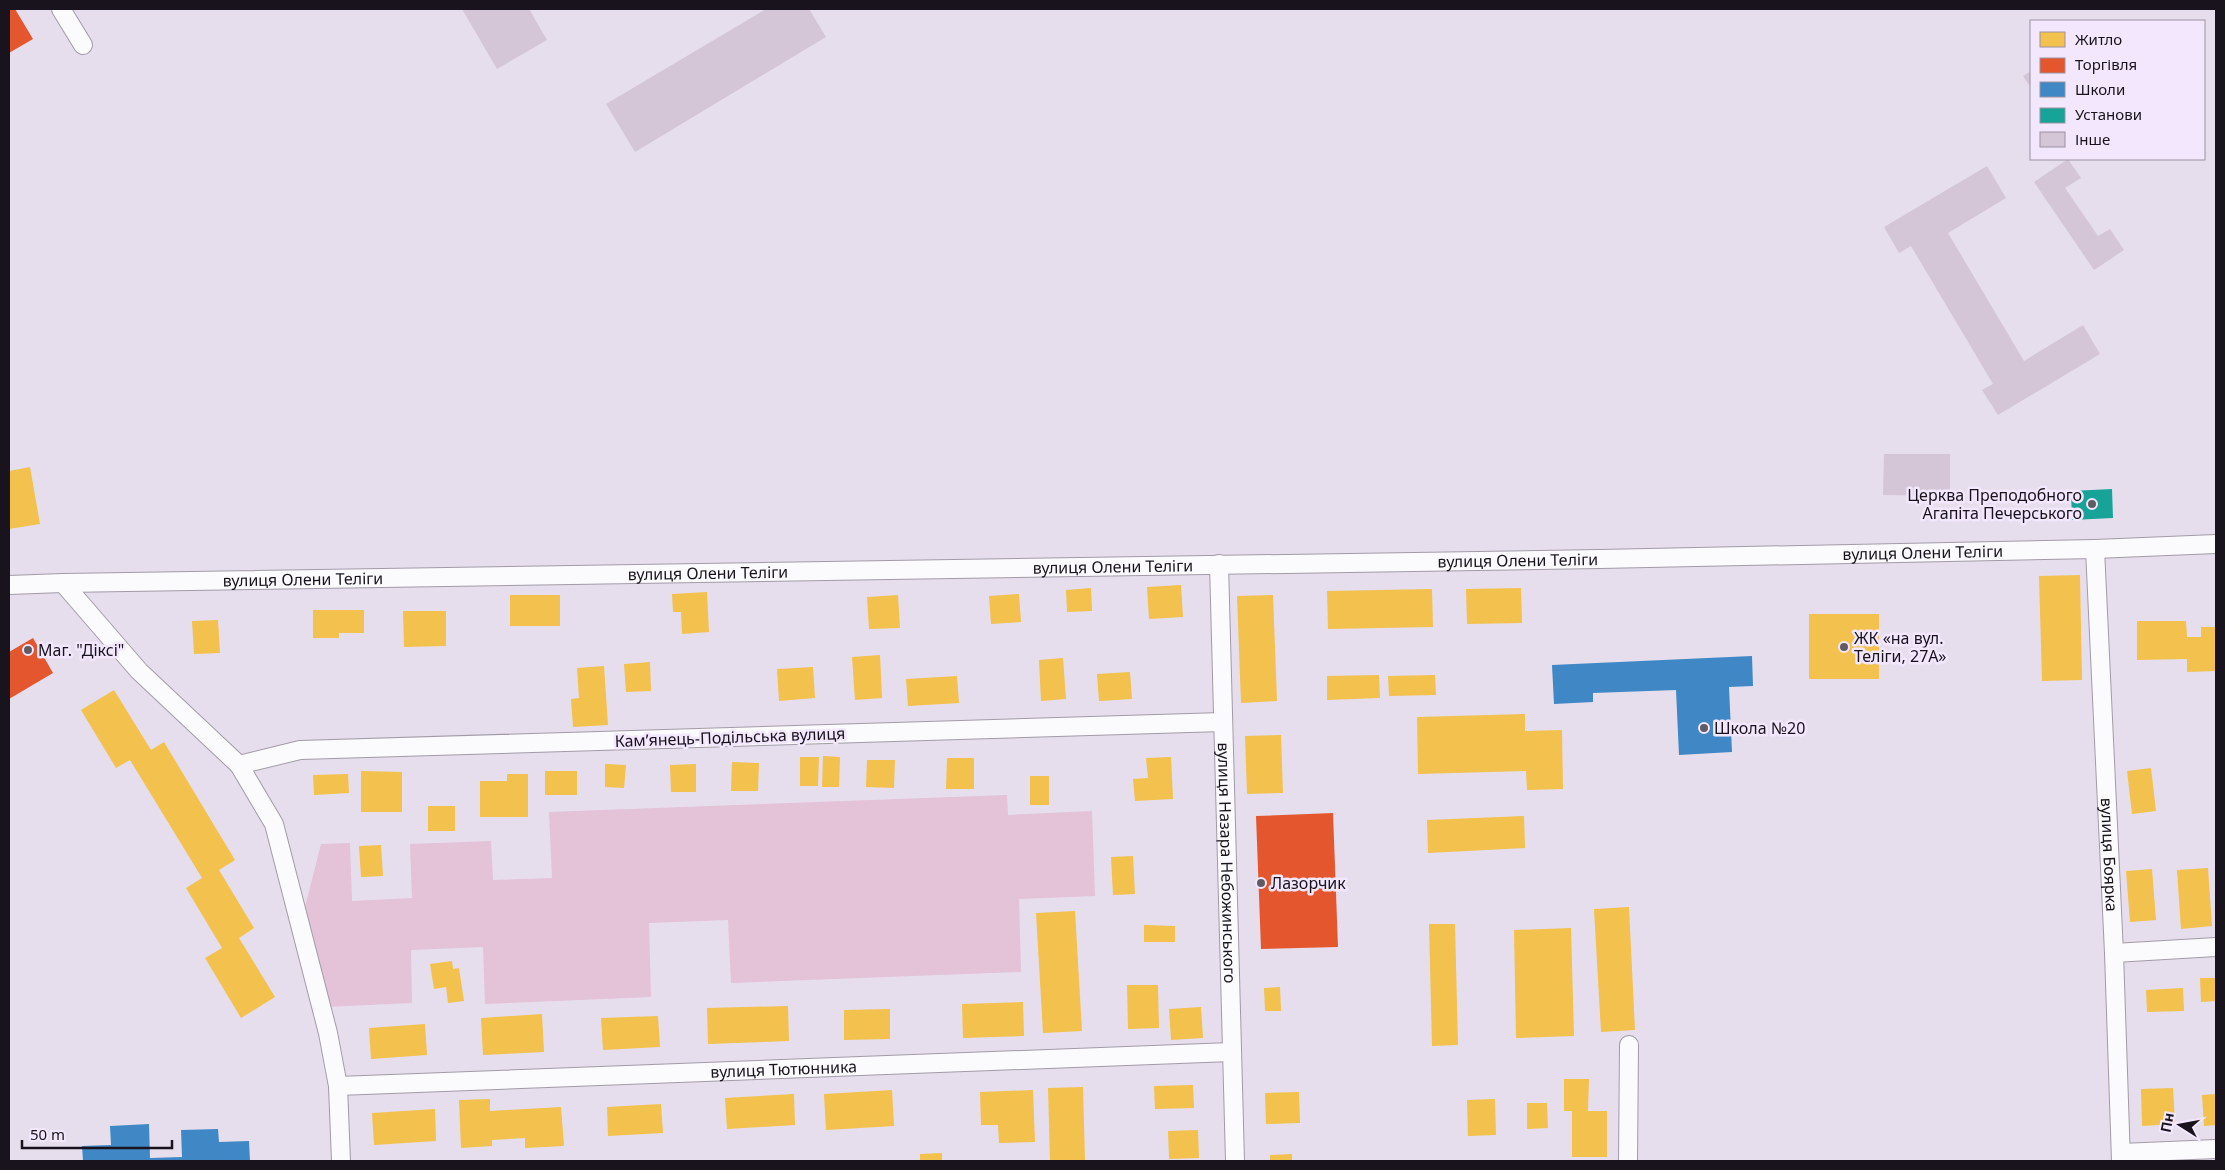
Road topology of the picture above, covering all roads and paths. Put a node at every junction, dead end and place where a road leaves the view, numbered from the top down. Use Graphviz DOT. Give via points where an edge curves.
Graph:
graph roads {
  1 [pos="61,9"];
  2 [pos="83,45"];
  3 [pos="2216,544"];
  4 [pos="2095,549"];
  5 [pos="1219,564"];
  6 [pos="63,583"];
  7 [pos="9,585"];
  8 [pos="1223,722"];
  9 [pos="239,765"];
  10 [pos="2216,947"];
  11 [pos="2114,953"];
  12 [pos="1629,1045"];
  13 [pos="1231,1052"];
  14 [pos="338,1086"];
  15 [pos="2216,1149"];
  16 [pos="2121,1157"];
  17 [pos="341,1161"];
  18 [pos="1235,1161"];
  19 [pos="1628,1161"];
  1 -- 2 [label="street"];
  3 -- 4 [label="street, вулиця Олени Теліги"];
  4 -- 5 [label="street, вулиця Олени Теліги"];
  4 -- 11 [label="street, вулиця Боярка"];
  5 -- 6 [label="street, вулиця Олени Теліги"];
  5 -- 8 [label="street, вулиця Назара Небожинського"];
  6 -- 7 [label="street, вулиця Олени Теліги"];
  6 -- 9 [label="street" via="139,671"];
  8 -- 9 [label="street, Камʼянець-Подільська вулиця" via="300,750"];
  8 -- 13 [label="street, вулиця Назара Небожинського"];
  9 -- 14 [label="street" via="274,824 328,1033"];
  10 -- 11 [label="street"];
  11 -- 16 [label="street, вулиця Боярка"];
  12 -- 19 [label="street"];
  13 -- 14 [label="street, вулиця Тютюнника"];
  13 -- 18 [label="street, вулиця Назара Небожинського"];
  14 -- 17 [label="street"];
  15 -- 16 [label="street"];
}
